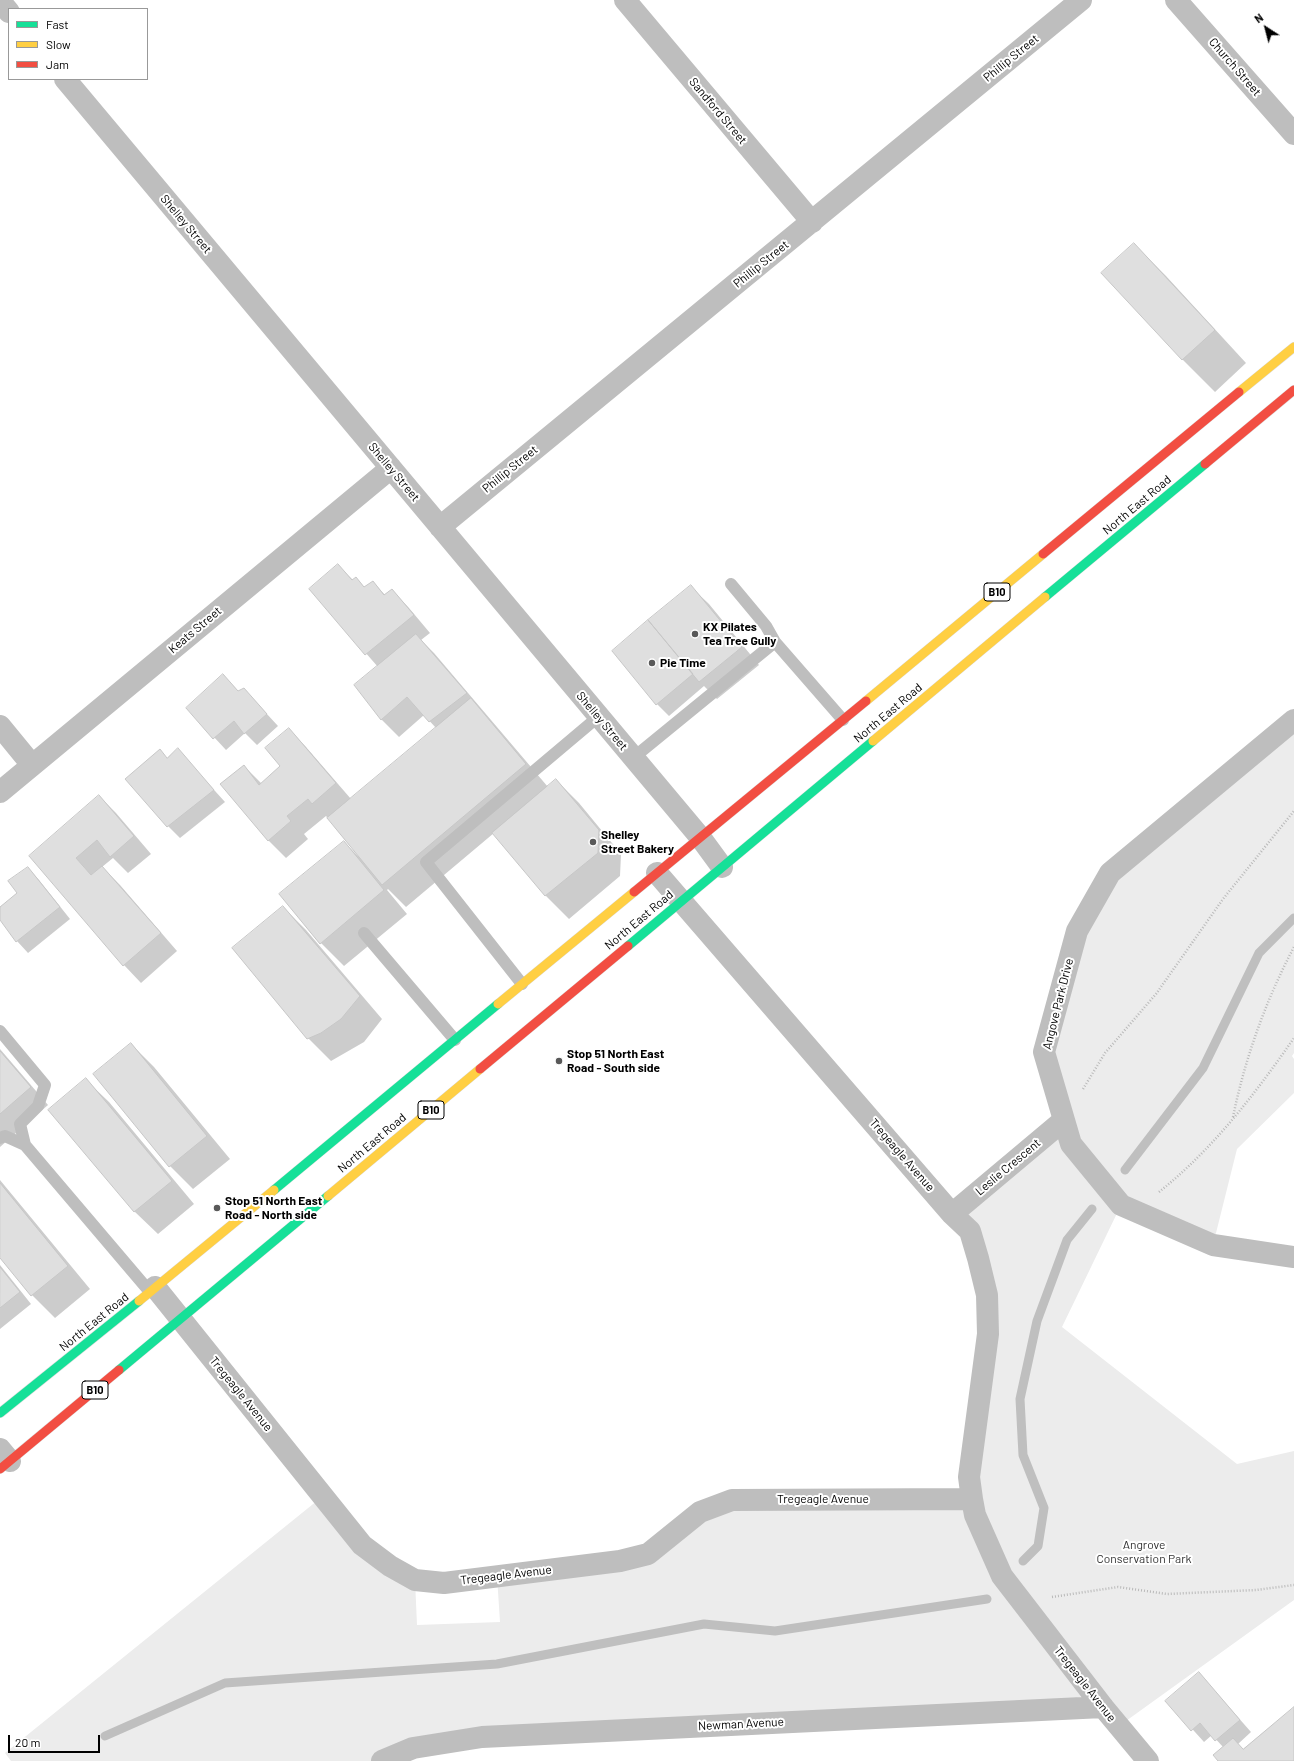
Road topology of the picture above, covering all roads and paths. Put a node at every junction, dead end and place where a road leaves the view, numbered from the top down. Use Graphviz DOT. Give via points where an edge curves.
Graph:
graph roads {
  1 [pos="625,0"];
  2 [pos="1081,0"];
  3 [pos="1176,0"];
  4 [pos="0,1"];
  5 [pos="8,11"];
  6 [pos="66,80"];
  7 [pos="1294,134"];
  8 [pos="812,222"];
  9 [pos="1294,347"];
  10 [pos="1294,390"];
  11 [pos="391,468"];
  12 [pos="440,527"];
  13 [pos="731,584"];
  14 [pos="775,642"];
  15 [pos="598,717"];
  16 [pos="842,720"];
  17 [pos="1294,720"];
  18 [pos="0,726"];
  19 [pos="634,758"];
  20 [pos="32,765"];
  21 [pos="0,792"];
  22 [pos="1294,811"];
  23 [pos="700,837"];
  24 [pos="722,867"];
  25 [pos="656,873"];
  26 [pos="681,901"];
  27 [pos="364,933"];
  28 [pos="1294,947"];
  29 [pos="522,984"];
  30 [pos="0,1031"];
  31 [pos="1294,1038"];
  32 [pos="455,1040"];
  33 [pos="1233,1118"];
  34 [pos="1064,1120"];
  35 [pos="0,1138"];
  36 [pos="25,1145"];
  37 [pos="1132,1210"];
  38 [pos="952,1214"];
  39 [pos="1294,1258"];
  40 [pos="152,1289"];
  41 [pos="181,1319"];
  42 [pos="0,1413"];
  43 [pos="3,1460"];
  44 [pos="972,1498"];
  45 [pos="1294,1585"];
  46 [pos="1022,1601"];
  47 [pos="1103,1706"];
  48 [pos="382,1761"];
  49 [pos="1148,1761"];
  1 -- 8 [label="street, Sandford Street"];
  2 -- 8 [label="street, Phillip Street"];
  3 -- 7 [label="street, Church Street"];
  4 -- 5 [label="street"];
  6 -- 11 [label="street, Shelley Street"];
  8 -- 12 [label="street, Phillip Street"];
  9 -- 16 [label="main road, North East Road / B10"];
  10 -- 24 [label="main road, North East Road / B10"];
  11 -- 12 [label="street, Shelley Street"];
  11 -- 20 [label="street, Keats Street"];
  12 -- 15 [label="street, Shelley Street"];
  13 -- 14 [label="lane" via="766,626"];
  14 -- 16 [label="lane"];
  14 -- 19 [label="lane"];
  15 -- 19 [label="street, Shelley Street"];
  15 -- 29 [label="lane" via="426,862"];
  16 -- 23 [label="main road, North East Road / B10"];
  17 -- 34 [label="street, Angove Park Drive" via="1110,873 1077,931 1044,1052"];
  18 -- 20 [label="street"];
  19 -- 23 [label="street, Shelley Street"];
  20 -- 21 [label="street, Keats Street"];
  22 -- 34 [label="path" via="1223,899 1156,994 1106,1053"];
  23 -- 24 [label="street, Shelley Street"];
  23 -- 25 [label="main road, North East Road / B10"];
  24 -- 26 [label="main road, North East Road / B10"];
  25 -- 26 [label="street, Tregeagle Avenue"];
  25 -- 29 [label="main road, North East Road / B10"];
  26 -- 38 [label="street, Tregeagle Avenue"];
  26 -- 41 [label="main road, North East Road / B10"];
  27 -- 32 [label="lane"];
  28 -- 33 [label="path" via="1277,980 1256,1036 1239,1084"];
  29 -- 32 [label="main road, North East Road / B10"];
  30 -- 36 [label="lane" via="45,1084 38,1106 20,1124"];
  31 -- 33 [label="path" via="1259,1088"];
  32 -- 40 [label="main road, North East Road / B10"];
  33 -- 37 [label="path" via="1183,1172"];
  34 -- 37 [label="street, Angove Park Drive" via="1071,1144 1121,1205"];
  34 -- 38 [label="street, Leslie Crescent"];
  35 -- 36 [label="lane" via="5,1136"];
  36 -- 40 [label="lane"];
  37 -- 39 [label="street, Angove Park Drive" via="1213,1245"];
  38 -- 44 [label="street, Tregeagle Avenue" via="970,1231 987,1295 988,1334 969,1477"];
  40 -- 41 [label="street, Tregeagle Avenue"];
  40 -- 42 [label="main road, North East Road / B10"];
  41 -- 43 [label="main road, North East Road / B10"];
  41 -- 44 [label="street, Tregeagle Avenue" via="362,1545 390,1566 415,1580 444,1583 620,1561 648,1554 700,1512 732,1500"];
  44 -- 46 [label="street, Tregeagle Avenue" via="975,1515 1002,1576"];
  45 -- 46 [label="path" via="1256,1590 1167,1594 1118,1587"];
  46 -- 47 [label="street, Tregeagle Avenue"];
  47 -- 48 [label="street, Newman Avenue" via="482,1737 413,1748"];
  47 -- 49 [label="street, Tregeagle Avenue"];
}
